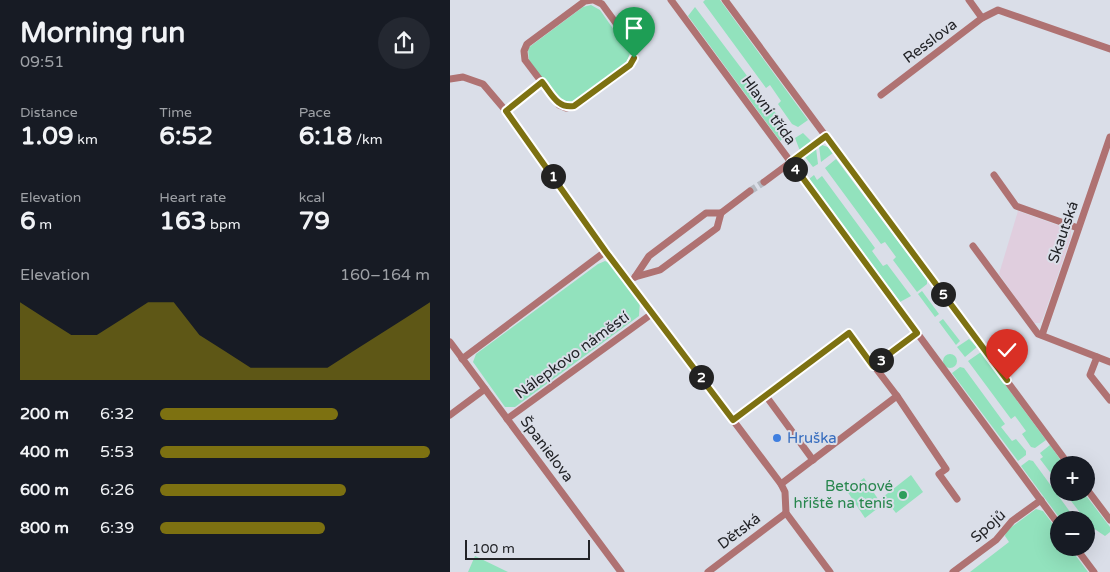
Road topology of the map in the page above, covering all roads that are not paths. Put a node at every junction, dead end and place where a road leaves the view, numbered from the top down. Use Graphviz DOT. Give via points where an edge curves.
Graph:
graph roads {
  1 [pos="593,0"];
  2 [pos="671,0"];
  3 [pos="725,0"];
  4 [pos="969,0"];
  5 [pos="982,18"];
  6 [pos="1110,49"];
  7 [pos="450,79"];
  8 [pos="542,82"];
  9 [pos="881,95"];
  10 [pos="506,111"];
  11 [pos="826,136"];
  12 [pos="1110,137"];
  13 [pos="791,162"];
  14 [pos="994,175"];
  15 [pos="764,182"];
  16 [pos="750,192"];
  17 [pos="721,213"];
  18 [pos="1078,228"];
  19 [pos="973,246"];
  20 [pos="606,252"];
  21 [pos="632,279"];
  22 [pos="652,313"];
  23 [pos="917,333"];
  24 [pos="1042,335"];
  25 [pos="450,342"];
  26 [pos="1097,357"];
  27 [pos="462,359"];
  28 [pos="1110,362"];
  29 [pos="873,366"];
  30 [pos="485,389"];
  31 [pos="766,396"];
  32 [pos="897,396"];
  33 [pos="1110,400"];
  34 [pos="450,414"];
  35 [pos="507,419"];
  36 [pos="733,420"];
  37 [pos="1062,456"];
  38 [pos="813,460"];
  39 [pos="781,484"];
  40 [pos="957,499"];
  41 [pos="1041,500"];
  42 [pos="1095,500"];
  43 [pos="786,512"];
  44 [pos="1050,512"];
  45 [pos="1110,520"];
  46 [pos="1082,556"];
  47 [pos="621,572"];
  48 [pos="708,572"];
  49 [pos="830,572"];
  50 [pos="953,572"];
  51 [pos="1094,572"];
  1 -- 8 [label="street" via="585,1 528,44 524,51 525,60"];
  1 -- 8 [label="street" via="602,4 634,48 630,65 574,106 566,108 559,105"];
  2 -- 13 [label="street, Hlavní třída"];
  3 -- 11 [label="street, Hlavní třída"];
  4 -- 5 [label="street"];
  5 -- 6 [label="street, Resslova" via="998,10"];
  5 -- 9 [label="street, Resslova"];
  7 -- 10 [label="street" via="463,77 483,84"];
  8 -- 10 [label="street"];
  10 -- 20 [label="street"];
  11 -- 13 [label="street"];
  11 -- 37 [label="street, Hlavní třída"];
  12 -- 18 [label="street, Skautská"];
  13 -- 15 [label="street"];
  13 -- 23 [label="street, Hlavní třída"];
  14 -- 18 [label="street" via="1016,206"];
  16 -- 17 [label="street"];
  17 -- 21 [label="street" via="706,213 649,256"];
  17 -- 21 [label="street" via="717,228 660,270"];
  18 -- 24 [label="street, Skautská"];
  19 -- 24 [label="street" via="1038,334"];
  20 -- 21 [label="street"];
  20 -- 27 [label="street"];
  21 -- 22 [label="street"];
  22 -- 35 [label="street, Nálepkovo náměstí"];
  22 -- 36 [label="street"];
  23 -- 29 [label="street"];
  23 -- 41 [label="street, Hlavní třída"];
  24 -- 26 [label="street"];
  25 -- 27 [label="street, Španielova"];
  26 -- 28 [label="street"];
  26 -- 33 [label="street" via="1090,375"];
  27 -- 30 [label="street, Španielova"];
  29 -- 31 [label="street" via="849,333"];
  29 -- 32 [label="street"];
  30 -- 34 [label="street"];
  30 -- 35 [label="street, Španielova"];
  31 -- 36 [label="street"];
  31 -- 38 [label="street"];
  32 -- 38 [label="street"];
  32 -- 40 [label="street" via="946,469 939,474"];
  35 -- 47 [label="street, Španielova"];
  36 -- 39 [label="street"];
  38 -- 39 [label="street"];
  39 -- 43 [label="street" via="786,492"];
  41 -- 44 [label="street, Hlavní třída"];
  41 -- 50 [label="street, Spojů"];
  42 -- 45 [label="street"];
  43 -- 48 [label="street, Dětská"];
  43 -- 49 [label="street"];
  46 -- 51 [label="street"];
}
